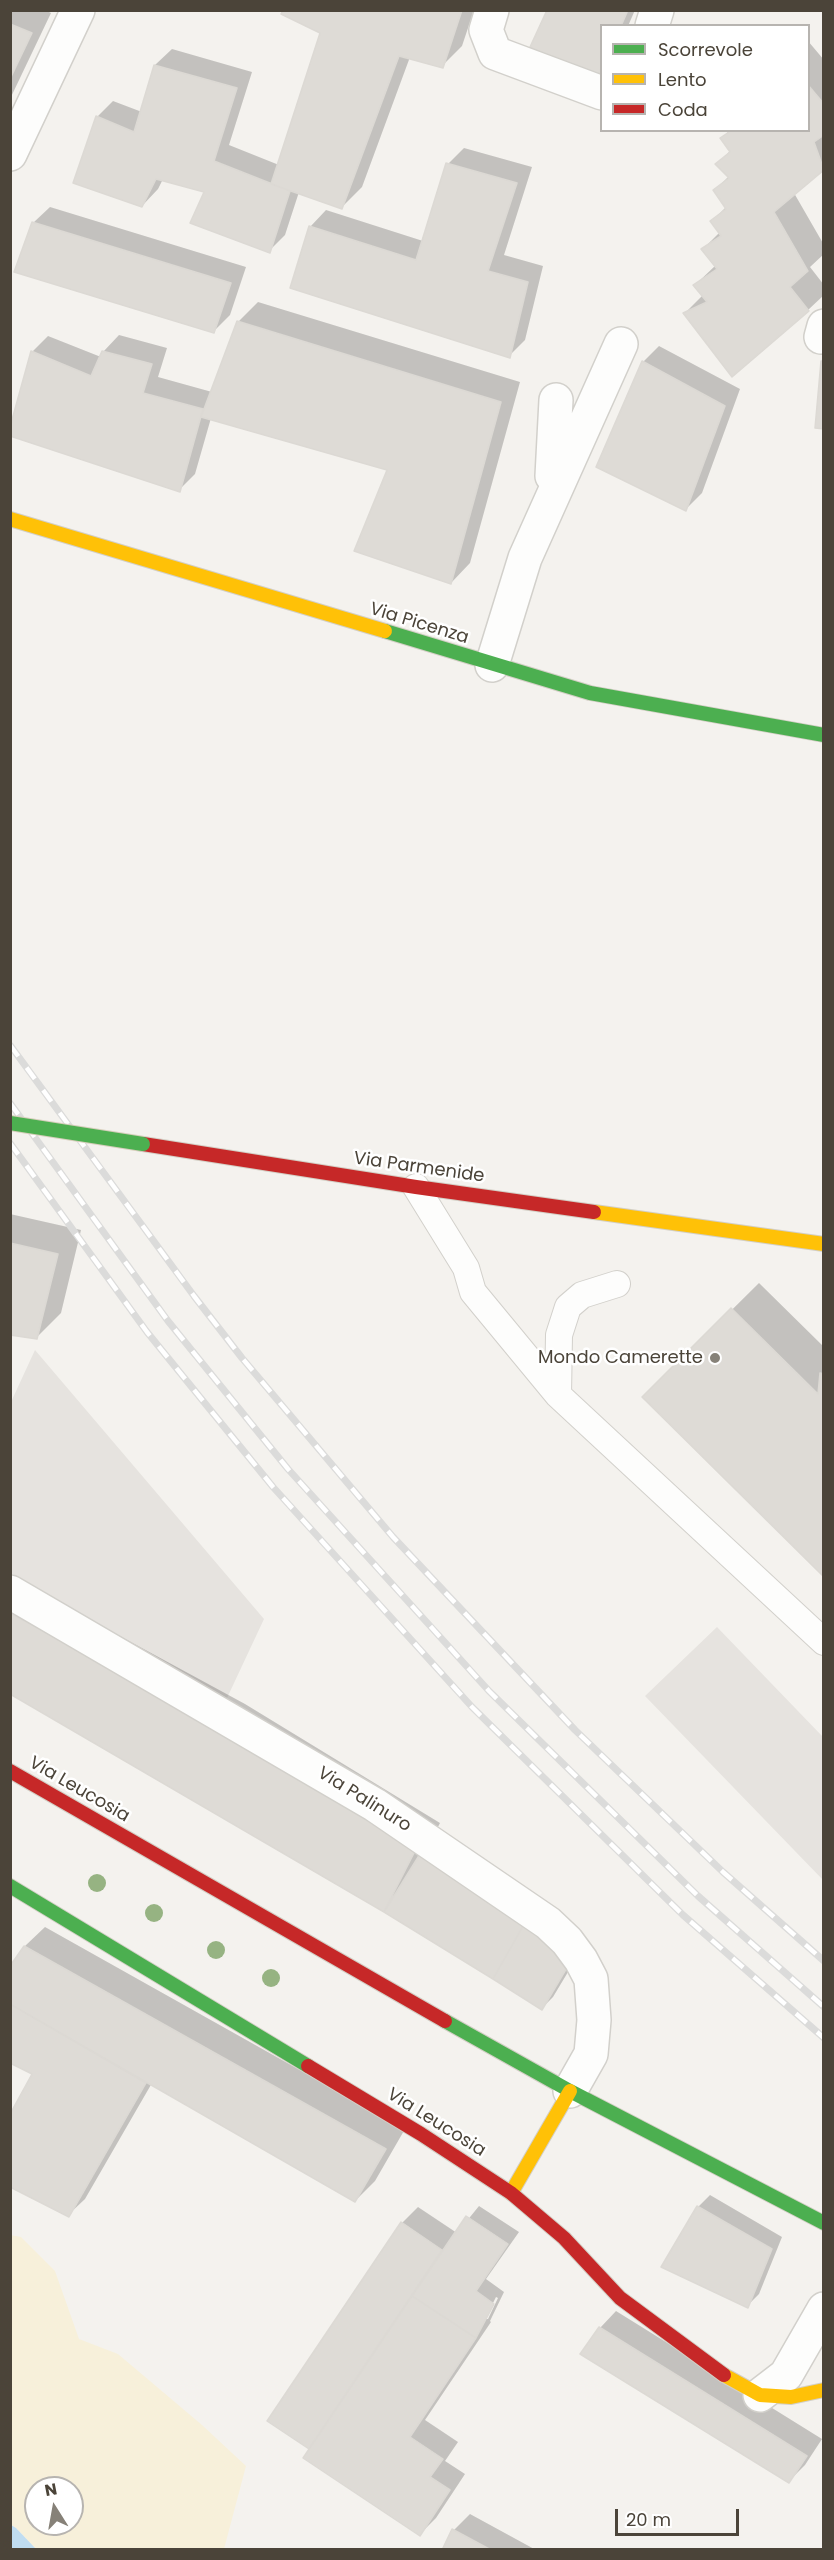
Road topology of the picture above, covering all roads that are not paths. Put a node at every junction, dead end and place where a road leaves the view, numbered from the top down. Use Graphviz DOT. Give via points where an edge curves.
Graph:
graph roads {
  1 [pos="78,10"];
  2 [pos="492,10"];
  3 [pos="600,92"];
  4 [pos="10,154"];
  5 [pos="621,344"];
  6 [pos="556,400"];
  7 [pos="549,502"];
  8 [pos="10,519"];
  9 [pos="492,665"];
  10 [pos="824,735"];
  11 [pos="10,1123"];
  12 [pos="416,1186"];
  13 [pos="824,1244"];
  14 [pos="617,1284"];
  15 [pos="558,1395"];
  16 [pos="10,1592"];
  17 [pos="820,1637"];
  18 [pos="10,1771"];
  19 [pos="10,1886"];
  20 [pos="570,2091"];
  21 [pos="511,2193"];
  22 [pos="824,2223"];
  23 [pos="824,2309"];
  24 [pos="824,2390"];
  25 [pos="760,2396"];
  1 -- 4 [label="street"];
  2 -- 3 [label="street" via="486,30 495,53"];
  5 -- 7 [label="street"];
  6 -- 7 [label="street"];
  7 -- 9 [label="street" via="525,558"];
  8 -- 9 [label="main road, Via Picenza"];
  9 -- 10 [label="main road, Via Picenza" via="590,693"];
  11 -- 12 [label="main road, Via Parmenide, bridge"];
  12 -- 13 [label="main road, Via Parmenide"];
  12 -- 15 [label="lane" via="466,1268 473,1292"];
  14 -- 15 [label="lane" via="582,1295 568,1307 559,1335"];
  15 -- 17 [label="lane"];
  16 -- 20 [label="street, Via Palinuro" via="375,1805 548,1923 567,1941 591,1979 591,2054"];
  18 -- 20 [label="main road, Via Leucosia"];
  19 -- 21 [label="main road, Via Leucosia" via="421,2134"];
  20 -- 21 [label="main road"];
  20 -- 22 [label="main road, Via Leucosia"];
  21 -- 25 [label="main road, Via Leucosia" via="564,2238 620,2298 726,2377"];
  23 -- 25 [label="street" via="786,2375"];
  24 -- 25 [label="main road, Via Leucosia" via="791,2397"];
}
